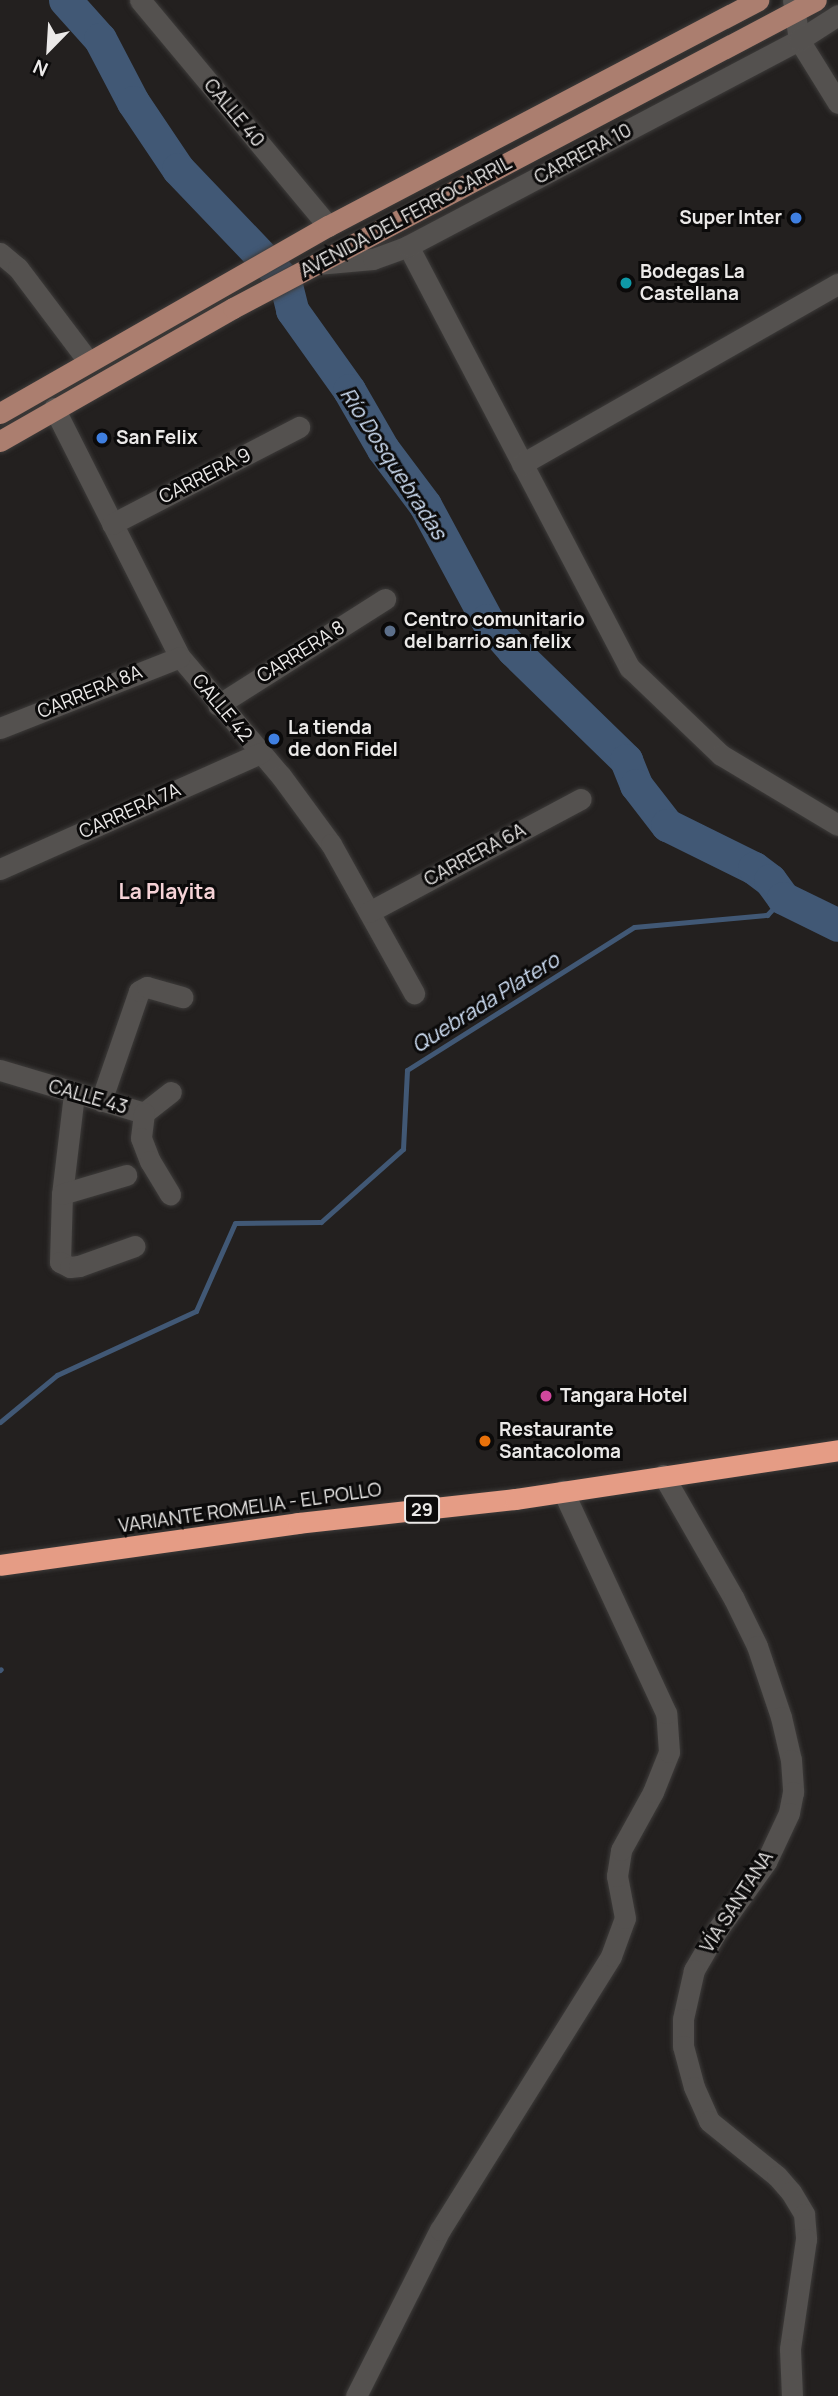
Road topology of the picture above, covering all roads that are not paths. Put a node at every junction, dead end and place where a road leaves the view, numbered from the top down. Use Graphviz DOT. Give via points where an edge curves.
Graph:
graph roads {
  1 [pos="141,0"];
  2 [pos="758,0"];
  3 [pos="816,0"];
  4 [pos="794,6"];
  5 [pos="838,15"];
  6 [pos="799,40"];
  7 [pos="838,103"];
  8 [pos="328,226"];
  9 [pos="408,246"];
  10 [pos="0,253"];
  11 [pos="317,264"];
  12 [pos="9,272"];
  13 [pos="838,284"];
  14 [pos="88,361"];
  15 [pos="54,408"];
  16 [pos="0,413"];
  17 [pos="299,427"];
  18 [pos="0,441"];
  19 [pos="522,464"];
  20 [pos="112,524"];
  21 [pos="385,599"];
  22 [pos="180,657"];
  23 [pos="218,705"];
  24 [pos="0,728"];
  25 [pos="261,753"];
  26 [pos="582,799"];
  27 [pos="838,825"];
  28 [pos="0,869"];
  29 [pos="369,912"];
  30 [pos="414,993"];
  31 [pos="183,997"];
  32 [pos="0,1070"];
  33 [pos="171,1092"];
  34 [pos="74,1094"];
  35 [pos="101,1101"];
  36 [pos="144,1113"];
  37 [pos="126,1175"];
  38 [pos="62,1194"];
  39 [pos="170,1194"];
  40 [pos="135,1246"];
  41 [pos="838,1450"];
  42 [pos="663,1475"];
  43 [pos="563,1491"];
  44 [pos="3,1565"];
  45 [pos="356,2396"];
  46 [pos="792,2396"];
  1 -- 8 [label="street, CALLE 40"];
  2 -- 8 [label="main road, AVENIDA DEL FERROCARRIL"];
  3 -- 4 [label="main road, AVENIDA DEL FERROCARRIL"];
  4 -- 6 [label="street"];
  4 -- 11 [label="main road, AVENIDA DEL FERROCARRIL"];
  5 -- 6 [label="street, CARRERA 10"];
  6 -- 7 [label="street"];
  6 -- 9 [label="street, CARRERA 10"];
  8 -- 14 [label="main road, AVENIDA DEL FERROCARRIL"];
  9 -- 11 [label="street, CARRERA 10" via="373,258"];
  9 -- 19 [label="street"];
  10 -- 12 [label="street"];
  11 -- 15 [label="main road, AVENIDA DEL FERROCARRIL"];
  12 -- 14 [label="street"];
  13 -- 19 [label="street"];
  14 -- 16 [label="main road, AVENIDA DEL FERROCARRIL"];
  15 -- 18 [label="main road, AVENIDA DEL FERROCARRIL"];
  15 -- 20 [label="street, CALLE 42"];
  17 -- 20 [label="street, CARRERA 9"];
  19 -- 27 [label="street" via="630,668 721,755"];
  20 -- 22 [label="street, CALLE 42"];
  21 -- 23 [label="street, CARRERA 8"];
  22 -- 23 [label="street, CALLE 42"];
  22 -- 24 [label="street, CARRERA 8A"];
  23 -- 25 [label="street, CALLE 42"];
  25 -- 28 [label="street, CARRERA 7A"];
  25 -- 29 [label="street, CALLE 42" via="331,844"];
  26 -- 29 [label="street, CARRERA 6A"];
  29 -- 30 [label="street, CALLE 42"];
  31 -- 35 [label="street" via="147,987 139,990"];
  32 -- 34 [label="street, CALLE 43"];
  33 -- 36 [label="street, CALLE 43"];
  34 -- 35 [label="street, CALLE 43"];
  34 -- 38 [label="street"];
  35 -- 36 [label="street, CALLE 43"];
  36 -- 39 [label="street" via="141,1138"];
  37 -- 38 [label="street"];
  38 -- 40 [label="street" via="60,1262 79,1266"];
  41 -- 42 [label="highway, VARIANTE ROMELIA - EL POLLO / 29"];
  42 -- 43 [label="highway, VARIANTE ROMELIA - EL POLLO / 29"];
  42 -- 46 [label="street, VÍA SANTANA" via="757,1646 782,1717 791,1760 789,1813 766,1862 694,1970 683,2020 683,2046 709,2121 777,2176 804,2214 807,2239 790,2349"];
  43 -- 44 [label="highway, VARIANTE ROMELIA - EL POLLO / 29"];
  43 -- 45 [label="street" via="666,1713 669,1752 621,1850 617,1876 625,1918 611,1956 440,2230"];
}
